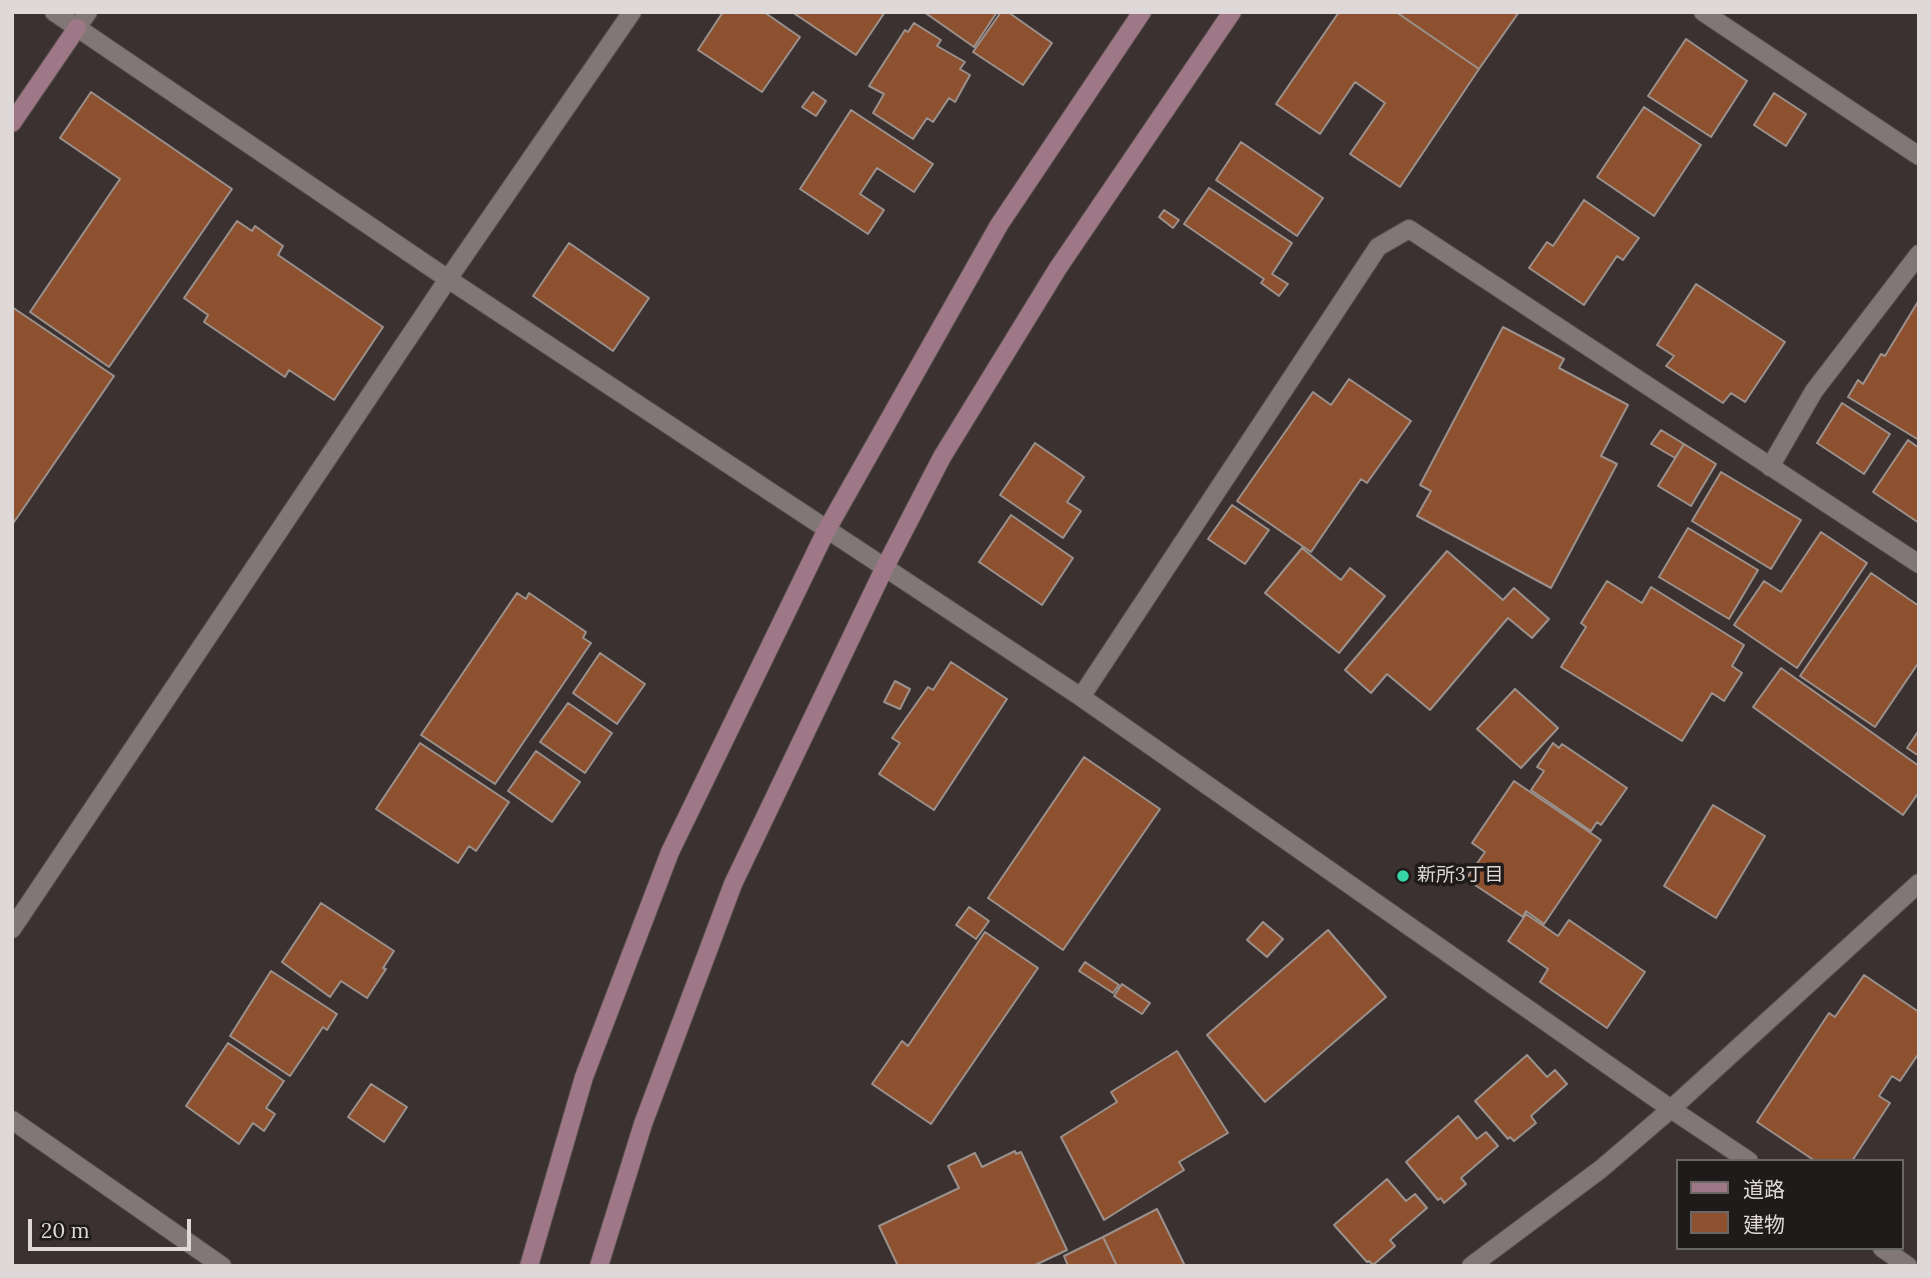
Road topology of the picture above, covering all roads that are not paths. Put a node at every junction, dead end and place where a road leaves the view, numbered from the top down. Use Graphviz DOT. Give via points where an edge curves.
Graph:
graph roads {
  1 [pos="54,12"];
  2 [pos="88,12"];
  3 [pos="632,12"];
  4 [pos="1142,12"];
  5 [pos="1233,12"];
  6 [pos="1703,12"];
  7 [pos="77,28"];
  8 [pos="12,123"];
  9 [pos="1919,156"];
  10 [pos="1919,254"];
  11 [pos="448,279"];
  12 [pos="1770,467"];
  13 [pos="826,531"];
  14 [pos="1919,564"];
  15 [pos="884,569"];
  16 [pos="1081,697"];
  17 [pos="1919,883"];
  18 [pos="12,929"];
  19 [pos="1671,1109"];
  20 [pos="12,1120"];
  21 [pos="1746,1159"];
  22 [pos="1885,1250"];
  23 [pos="222,1266"];
  24 [pos="529,1266"];
  25 [pos="599,1266"];
  26 [pos="1471,1266"];
  27 [pos="1908,1266"];
  1 -- 7 [label="street"];
  2 -- 7 [label="street"];
  3 -- 11 [label="street"];
  4 -- 13 [label="street" via="999,225"];
  5 -- 15 [label="street" via="1058,268 942,457"];
  6 -- 9 [label="street"];
  7 -- 8 [label="street"];
  7 -- 11 [label="street"];
  10 -- 12 [label="street" via="1814,391"];
  11 -- 13 [label="street"];
  11 -- 18 [label="street"];
  12 -- 14 [label="street"];
  12 -- 16 [label="street" via="1409,229 1378,247"];
  13 -- 15 [label="street"];
  13 -- 24 [label="street" via="670,852 584,1077"];
  15 -- 16 [label="street"];
  15 -- 25 [label="street" via="733,884 643,1124"];
  16 -- 19 [label="street"];
  17 -- 19 [label="street"];
  19 -- 21 [label="street"];
  19 -- 26 [label="street" via="1601,1169"];
  20 -- 23 [label="street"];
  22 -- 27 [label="street"];
}
